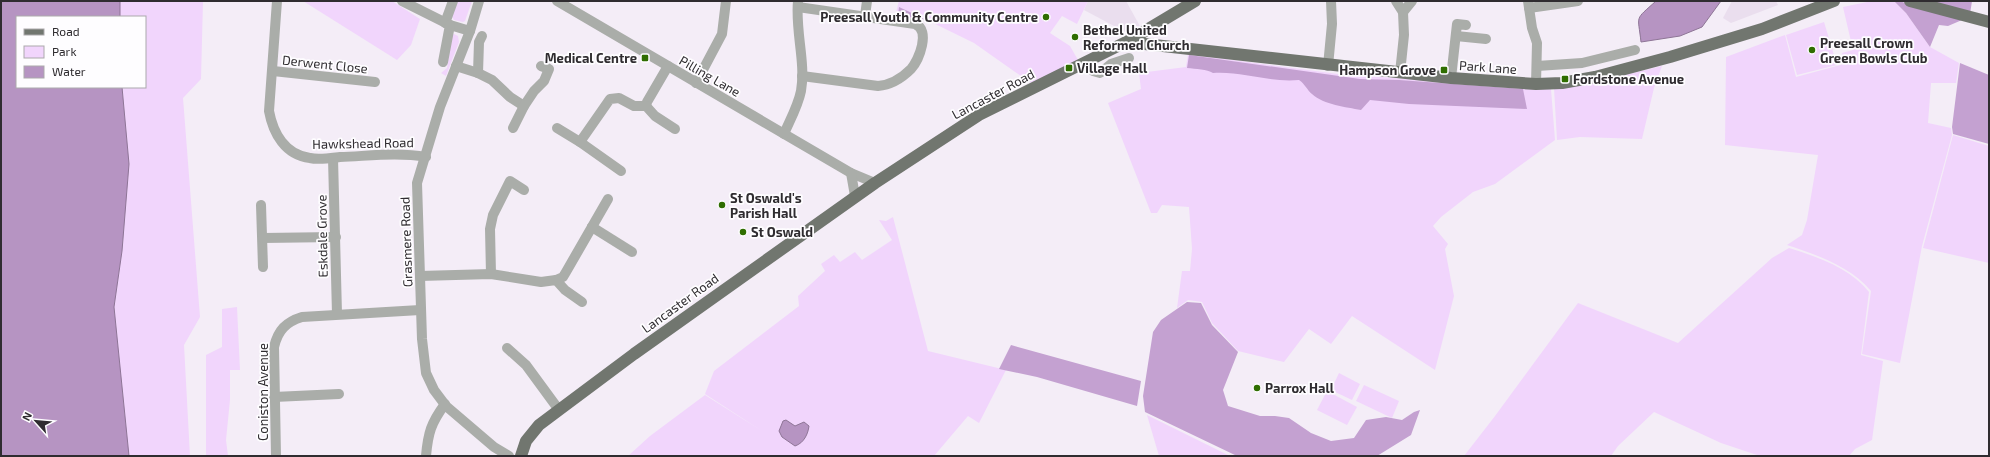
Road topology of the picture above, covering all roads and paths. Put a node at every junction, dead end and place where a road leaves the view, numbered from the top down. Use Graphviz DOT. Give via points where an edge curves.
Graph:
graph roads {
  1 [pos="277,1"];
  2 [pos="402,1"];
  3 [pos="453,1"];
  4 [pos="479,1"];
  5 [pos="558,1"];
  6 [pos="726,1"];
  7 [pos="867,1"];
  8 [pos="1195,1"];
  9 [pos="1331,1"];
  10 [pos="1396,1"];
  11 [pos="1412,1"];
  12 [pos="1578,1"];
  13 [pos="1834,1"];
  14 [pos="1910,1"];
  15 [pos="798,4"];
  16 [pos="1529,5"];
  17 [pos="1403,12"];
  18 [pos="864,16"];
  19 [pos="1989,22"];
  20 [pos="447,24"];
  21 [pos="1466,25"];
  22 [pos="1152,26"];
  23 [pos="470,31"];
  24 [pos="482,36"];
  25 [pos="1456,36"];
  26 [pos="1486,39"];
  27 [pos="1130,40"];
  28 [pos="1159,46"];
  29 [pos="1635,50"];
  30 [pos="1129,58"];
  31 [pos="443,62"];
  32 [pos="1089,62"];
  33 [pos="456,66"];
  34 [pos="668,66"];
  35 [pos="1328,66"];
  36 [pos="1537,66"];
  37 [pos="548,68"];
  38 [pos="273,71"];
  39 [pos="478,73"];
  40 [pos="1400,74"];
  41 [pos="802,76"];
  42 [pos="1451,78"];
  43 [pos="376,81"];
  44 [pos="696,83"];
  45 [pos="1536,84"];
  46 [pos="524,106"];
  47 [pos="646,106"];
  48 [pos="513,128"];
  49 [pos="557,128"];
  50 [pos="675,130"];
  51 [pos="784,134"];
  52 [pos="580,142"];
  53 [pos="426,157"];
  54 [pos="333,158"];
  55 [pos="621,171"];
  56 [pos="850,173"];
  57 [pos="872,185"];
  58 [pos="524,190"];
  59 [pos="855,196"];
  60 [pos="608,199"];
  61 [pos="261,205"];
  62 [pos="592,227"];
  63 [pos="336,237"];
  64 [pos="263,238"];
  65 [pos="632,252"];
  66 [pos="263,267"];
  67 [pos="491,274"];
  68 [pos="420,276"];
  69 [pos="556,280"];
  70 [pos="582,302"];
  71 [pos="420,310"];
  72 [pos="337,314"];
  73 [pos="507,348"];
  74 [pos="339,395"];
  75 [pos="274,397"];
  76 [pos="445,404"];
  77 [pos="559,410"];
  78 [pos="276,456"];
  79 [pos="426,456"];
  80 [pos="509,456"];
  81 [pos="521,456"];
  1 -- 38 [label="street, Hawkshead Road"];
  2 -- 20 [label="street"];
  3 -- 20 [label="street"];
  4 -- 23 [label="street, Grasmere Road"];
  5 -- 34 [label="street, Pilling Lane"];
  6 -- 44 [label="street" via="722,34"];
  7 -- 18 [label="street"];
  8 -- 22 [label="main road, Lancaster Road"];
  9 -- 35 [label="street" via="1332,24"];
  10 -- 17 [label="street"];
  11 -- 17 [label="street"];
  12 -- 16 [label="street"];
  13 -- 45 [label="main road, Park Lane" via="1762,29 1634,68 1572,82"];
  14 -- 19 [label="main road"];
  15 -- 18 [label="street"];
  15 -- 41 [label="street" via="796,23"];
  16 -- 36 [label="street" via="1537,43"];
  17 -- 40 [label="street" via="1404,36"];
  18 -- 41 [label="street" via="915,24 922,29 923,38 908,72 889,84 878,86"];
  20 -- 23 [label="street"];
  20 -- 31 [label="street"];
  21 -- 25 [label="street" via="1457,24"];
  22 -- 27 [label="main road, Lancaster Road"];
  22 -- 28 [label="main road" via="1160,42"];
  23 -- 33 [label="street, Grasmere Road"];
  24 -- 39 [label="street" via="479,42"];
  25 -- 26 [label="street"];
  25 -- 42 [label="street"];
  27 -- 28 [label="main road, Park Lane"];
  27 -- 32 [label="main road, Lancaster Road"];
  28 -- 35 [label="main road, Park Lane"];
  29 -- 36 [label="street" via="1582,62"];
  30 -- 32 [label="street" via="1113,62 1100,73 1094,71"];
  32 -- 57 [label="main road, Lancaster Road" via="979,115"];
  33 -- 39 [label="street"];
  33 -- 53 [label="street, Grasmere Road" via="440,107"];
  34 -- 44 [label="street, Pilling Lane"];
  34 -- 47 [label="street"];
  35 -- 40 [label="main road, Park Lane"];
  36 -- 45 [label="street"];
  37 -- 46 [label="street" via="544,81"];
  38 -- 43 [label="street, Derwent Close"];
  38 -- 54 [label="street, Hawkshead Road" via="269,111 278,139 293,152 309,158"];
  39 -- 46 [label="street" via="492,80"];
  40 -- 42 [label="main road, Park Lane"];
  41 -- 51 [label="street" via="801,91"];
  42 -- 45 [label="main road, Park Lane"];
  44 -- 51 [label="street, Pilling Lane"];
  46 -- 48 [label="street"];
  47 -- 50 [label="street"];
  47 -- 52 [label="street" via="634,106 619,98 610,99"];
  49 -- 52 [label="street"];
  51 -- 56 [label="street, Pilling Lane"];
  52 -- 55 [label="street"];
  53 -- 54 [label="street, Hawkshead Road" via="409,154"];
  53 -- 68 [label="street, Grasmere Road" via="417,182"];
  54 -- 63 [label="street, Eskdale Grove"];
  56 -- 57 [label="street, Pilling Lane"];
  56 -- 59 [label="street"];
  57 -- 59 [label="main road, Lancaster Road"];
  58 -- 67 [label="street" via="507,180 492,215"];
  59 -- 77 [label="main road, Lancaster Road"];
  60 -- 62 [label="street"];
  61 -- 64 [label="street"];
  62 -- 65 [label="street"];
  62 -- 69 [label="street" via="566,272"];
  63 -- 64 [label="street"];
  63 -- 72 [label="street, Eskdale Grove"];
  64 -- 66 [label="street"];
  67 -- 68 [label="street"];
  67 -- 69 [label="street" via="541,282"];
  68 -- 71 [label="street, Grasmere Road"];
  69 -- 70 [label="street"];
  71 -- 72 [label="street, Coniston Avenue"];
  71 -- 76 [label="street, Grasmere Road" via="426,373 434,390"];
  72 -- 75 [label="street, Coniston Avenue" via="302,317 283,326 276,336 274,347"];
  73 -- 77 [label="street" via="526,365"];
  74 -- 75 [label="street"];
  75 -- 78 [label="street, Coniston Avenue"];
  76 -- 79 [label="street" via="428,434"];
  76 -- 80 [label="street, Grasmere Road" via="494,447"];
  77 -- 81 [label="main road, Lancaster Road" via="539,425 526,441"];
}
